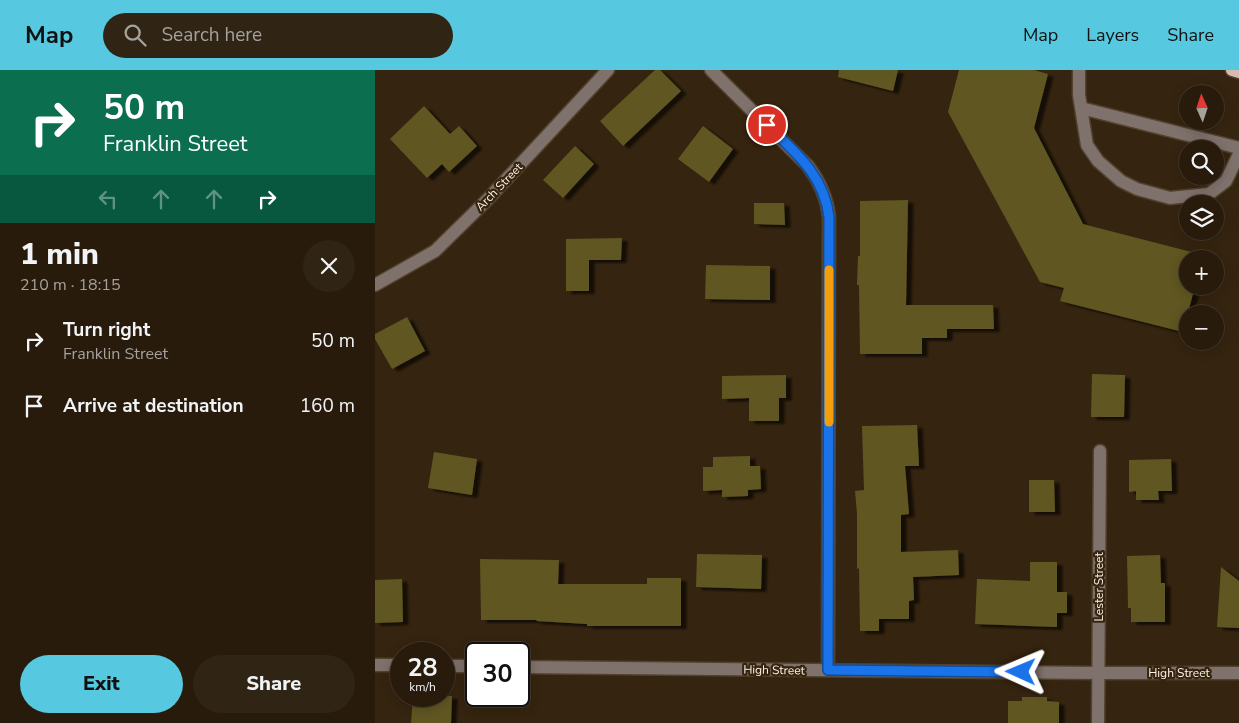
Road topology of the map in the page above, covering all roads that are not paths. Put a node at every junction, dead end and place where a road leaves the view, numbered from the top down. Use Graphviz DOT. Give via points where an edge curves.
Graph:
graph roads {
  1 [pos="607,70"];
  2 [pos="711,70"];
  3 [pos="1079,70"];
  4 [pos="1232,70"];
  5 [pos="1239,72"];
  6 [pos="1081,108"];
  7 [pos="1239,148"];
  8 [pos="1239,154"];
  9 [pos="375,285"];
  10 [pos="1100,451"];
  11 [pos="375,665"];
  12 [pos="390,665"];
  13 [pos="530,667"];
  14 [pos="828,670"];
  15 [pos="1239,672"];
  16 [pos="1099,673"];
  17 [pos="1098,723"];
  1 -- 9 [label="street, Arch Street" via="487,200 435,251"];
  2 -- 14 [label="street" via="808,166 821,186 827,204"];
  3 -- 6 [label="street"];
  4 -- 5 [label="main road"];
  6 -- 7 [label="street"];
  6 -- 8 [label="street" via="1087,145 1098,161 1121,181 1137,189 1170,198 1209,194 1226,181"];
  10 -- 16 [label="street, Lester Street"];
  11 -- 12 [label="street"];
  13 -- 14 [label="street, High Street"];
  14 -- 16 [label="street, High Street"];
  15 -- 16 [label="street, High Street"];
  16 -- 17 [label="street, Lester Street"];
}
